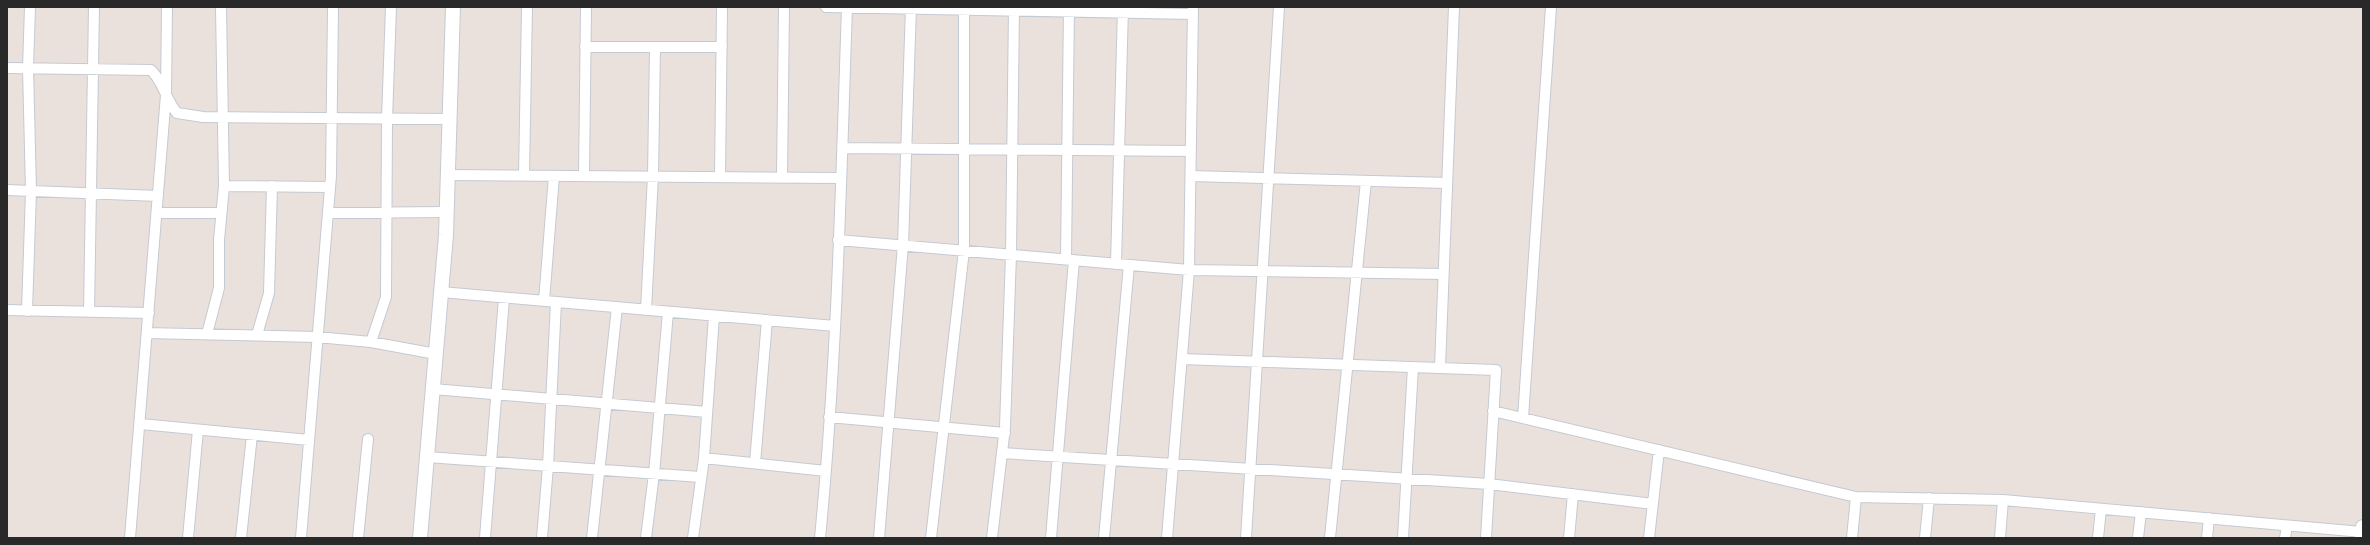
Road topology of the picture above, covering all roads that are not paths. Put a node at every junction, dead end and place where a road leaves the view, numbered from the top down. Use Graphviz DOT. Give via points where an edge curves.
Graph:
graph roads {
  1 [pos="30,7"];
  2 [pos="94,7"];
  3 [pos="167,7"];
  4 [pos="221,7"];
  5 [pos="333,7"];
  6 [pos="391,7"];
  7 [pos="453,7"];
  8 [pos="528,7"];
  9 [pos="586,7"];
  10 [pos="722,7"];
  11 [pos="784,7"];
  12 [pos="826,7"];
  13 [pos="847,7"];
  14 [pos="1279,7"];
  15 [pos="1454,7"];
  16 [pos="1551,7"];
  17 [pos="911,8"];
  18 [pos="964,8"];
  19 [pos="1014,9"];
  20 [pos="1069,10"];
  21 [pos="1123,10"];
  22 [pos="1193,11"];
  23 [pos="722,46"];
  24 [pos="586,47"];
  25 [pos="655,47"];
  26 [pos="7,68"];
  27 [pos="28,68"];
  28 [pos="92,69"];
  29 [pos="166,94"];
  30 [pos="223,117"];
  31 [pos="331,118"];
  32 [pos="387,119"];
  33 [pos="450,119"];
  34 [pos="842,148"];
  35 [pos="906,149"];
  36 [pos="964,149"];
  37 [pos="1012,150"];
  38 [pos="1068,150"];
  39 [pos="1119,150"];
  40 [pos="1191,151"];
  41 [pos="448,175"];
  42 [pos="524,175"];
  43 [pos="554,176"];
  44 [pos="584,176"];
  45 [pos="653,176"];
  46 [pos="1191,176"];
  47 [pos="720,177"];
  48 [pos="782,177"];
  49 [pos="841,178"];
  50 [pos="1269,178"];
  51 [pos="1366,181"];
  52 [pos="1447,183"];
  53 [pos="224,186"];
  54 [pos="272,186"];
  55 [pos="330,187"];
  56 [pos="7,190"];
  57 [pos="31,191"];
  58 [pos="91,193"];
  59 [pos="158,196"];
  60 [pos="387,212"];
  61 [pos="447,212"];
  62 [pos="157,213"];
  63 [pos="222,213"];
  64 [pos="328,213"];
  65 [pos="838,240"];
  66 [pos="903,245"];
  67 [pos="964,250"];
  68 [pos="1011,254"];
  69 [pos="1070,260"];
  70 [pos="1116,264"];
  71 [pos="1129,265"];
  72 [pos="1189,270"];
  73 [pos="1263,271"];
  74 [pos="1357,273"];
  75 [pos="1443,274"];
  76 [pos="441,292"];
  77 [pos="504,298"];
  78 [pos="544,301"];
  79 [pos="556,302"];
  80 [pos="617,307"];
  81 [pos="7,310"];
  82 [pos="646,310"];
  83 [pos="27,311"];
  84 [pos="89,312"];
  85 [pos="668,312"];
  86 [pos="149,313"];
  87 [pos="714,316"];
  88 [pos="767,320"];
  89 [pos="835,326"];
  90 [pos="148,333"];
  91 [pos="207,334"];
  92 [pos="257,336"];
  93 [pos="317,337"];
  94 [pos="371,342"];
  95 [pos="436,354"];
  96 [pos="1182,359"];
  97 [pos="1257,362"];
  98 [pos="1348,365"];
  99 [pos="1413,367"];
  100 [pos="1440,368"];
  101 [pos="433,389"];
  102 [pos="497,395"];
  103 [pos="552,398"];
  104 [pos="607,404"];
  105 [pos="660,407"];
  106 [pos="1493,411"];
  107 [pos="707,412"];
  108 [pos="829,417"];
  109 [pos="1523,418"];
  110 [pos="888,423"];
  111 [pos="141,424"];
  112 [pos="944,428"];
  113 [pos="198,430"];
  114 [pos="1005,434"];
  115 [pos="252,435"];
  116 [pos="368,439"];
  117 [pos="308,440"];
  118 [pos="1659,450"];
  119 [pos="1002,453"];
  120 [pos="427,457"];
  121 [pos="1058,457"];
  122 [pos="704,458"];
  123 [pos="1111,460"];
  124 [pos="492,462"];
  125 [pos="755,463"];
  126 [pos="1173,464"];
  127 [pos="548,466"];
  128 [pos="1250,469"];
  129 [pos="600,470"];
  130 [pos="826,471"];
  131 [pos="654,474"];
  132 [pos="1337,474"];
  133 [pos="700,477"];
  134 [pos="1407,478"];
  135 [pos="1489,484"];
  136 [pos="1573,494"];
  137 [pos="1856,497"];
  138 [pos="1929,498"];
  139 [pos="2003,500"];
  140 [pos="1653,504"];
  141 [pos="2101,509"];
  142 [pos="2140,512"];
  143 [pos="2209,518"];
  144 [pos="2287,526"];
  145 [pos="2363,528"];
  146 [pos="2362,532"];
  147 [pos="130,538"];
  148 [pos="188,538"];
  149 [pos="241,538"];
  150 [pos="301,538"];
  151 [pos="358,538"];
  152 [pos="420,538"];
  153 [pos="485,538"];
  154 [pos="542,538"];
  155 [pos="592,538"];
  156 [pos="646,538"];
  157 [pos="693,538"];
  158 [pos="820,538"];
  159 [pos="879,538"];
  160 [pos="931,538"];
  161 [pos="992,538"];
  162 [pos="1051,538"];
  163 [pos="1104,538"];
  164 [pos="1167,538"];
  165 [pos="1246,538"];
  166 [pos="1330,538"];
  167 [pos="1403,538"];
  168 [pos="1486,538"];
  169 [pos="1569,538"];
  170 [pos="1649,538"];
  171 [pos="1852,538"];
  172 [pos="1925,538"];
  173 [pos="2000,538"];
  174 [pos="2098,538"];
  175 [pos="2138,538"];
  176 [pos="2207,538"];
  177 [pos="2285,538"];
  178 [pos="2362,538"];
  1 -- 27 [label="street"];
  2 -- 28 [label="street"];
  3 -- 29 [label="street"];
  4 -- 30 [label="street"];
  5 -- 31 [label="street"];
  6 -- 32 [label="street"];
  7 -- 33 [label="main road"];
  8 -- 42 [label="street"];
  9 -- 24 [label="street"];
  10 -- 23 [label="street"];
  11 -- 48 [label="street"];
  12 -- 13 [label="street"];
  13 -- 17 [label="street"];
  13 -- 34 [label="street"];
  14 -- 50 [label="street"];
  15 -- 52 [label="street"];
  16 -- 109 [label="street"];
  17 -- 18 [label="street"];
  17 -- 35 [label="street"];
  18 -- 19 [label="street"];
  18 -- 36 [label="street"];
  19 -- 20 [label="street"];
  19 -- 37 [label="street"];
  20 -- 21 [label="street"];
  20 -- 38 [label="street"];
  21 -- 22 [label="street"];
  21 -- 39 [label="street"];
  22 -- 40 [label="street"];
  23 -- 25 [label="street"];
  23 -- 47 [label="street"];
  24 -- 25 [label="street"];
  24 -- 44 [label="street"];
  25 -- 45 [label="street"];
  26 -- 27 [label="street"];
  27 -- 28 [label="street"];
  27 -- 57 [label="street"];
  28 -- 29 [label="street" via="151,70 161,79"];
  28 -- 58 [label="street"];
  29 -- 30 [label="street" via="168,102 177,113"];
  29 -- 59 [label="street"];
  30 -- 31 [label="street"];
  30 -- 53 [label="street"];
  31 -- 32 [label="street"];
  31 -- 55 [label="street"];
  32 -- 33 [label="street"];
  32 -- 60 [label="street"];
  33 -- 41 [label="main road"];
  34 -- 35 [label="street"];
  34 -- 49 [label="street"];
  35 -- 36 [label="street"];
  35 -- 66 [label="street"];
  36 -- 37 [label="street"];
  36 -- 67 [label="street"];
  37 -- 38 [label="street"];
  37 -- 68 [label="street"];
  38 -- 39 [label="street"];
  38 -- 69 [label="street"];
  39 -- 40 [label="street"];
  39 -- 70 [label="street"];
  40 -- 46 [label="street"];
  41 -- 42 [label="street"];
  41 -- 61 [label="main road"];
  42 -- 43 [label="street"];
  43 -- 44 [label="street"];
  43 -- 78 [label="street"];
  44 -- 45 [label="street"];
  45 -- 47 [label="street"];
  45 -- 82 [label="street"];
  46 -- 50 [label="street"];
  46 -- 72 [label="street"];
  47 -- 48 [label="street"];
  48 -- 49 [label="street"];
  49 -- 65 [label="street"];
  50 -- 51 [label="street"];
  50 -- 73 [label="street"];
  51 -- 52 [label="street"];
  51 -- 74 [label="street"];
  52 -- 75 [label="street"];
  53 -- 54 [label="street"];
  53 -- 63 [label="street"];
  54 -- 55 [label="street"];
  54 -- 92 [label="street" via="269,293"];
  55 -- 64 [label="street"];
  56 -- 57 [label="street"];
  57 -- 58 [label="street"];
  57 -- 83 [label="street"];
  58 -- 59 [label="street"];
  58 -- 84 [label="street"];
  59 -- 62 [label="street"];
  60 -- 61 [label="street"];
  60 -- 64 [label="street"];
  60 -- 94 [label="street" via="386,297"];
  61 -- 76 [label="main road"];
  62 -- 63 [label="street"];
  62 -- 86 [label="street"];
  63 -- 91 [label="street" via="219,288"];
  64 -- 93 [label="street"];
  65 -- 66 [label="street"];
  65 -- 89 [label="street"];
  66 -- 67 [label="street"];
  66 -- 110 [label="street"];
  67 -- 68 [label="street"];
  67 -- 112 [label="street"];
  68 -- 69 [label="street"];
  68 -- 114 [label="street"];
  69 -- 70 [label="street"];
  69 -- 121 [label="street"];
  70 -- 71 [label="street"];
  71 -- 72 [label="street"];
  71 -- 123 [label="street"];
  72 -- 73 [label="street"];
  72 -- 96 [label="street"];
  73 -- 74 [label="street"];
  73 -- 97 [label="street"];
  74 -- 75 [label="street"];
  74 -- 98 [label="street"];
  75 -- 100 [label="street"];
  76 -- 77 [label="street"];
  76 -- 95 [label="main road"];
  77 -- 78 [label="street"];
  77 -- 102 [label="street"];
  78 -- 79 [label="street"];
  79 -- 80 [label="street"];
  79 -- 103 [label="street"];
  80 -- 82 [label="street"];
  80 -- 104 [label="street"];
  81 -- 83 [label="street"];
  82 -- 85 [label="street"];
  83 -- 84 [label="street"];
  84 -- 86 [label="street"];
  85 -- 87 [label="street"];
  85 -- 105 [label="street"];
  86 -- 90 [label="street"];
  87 -- 88 [label="street"];
  87 -- 107 [label="street"];
  88 -- 89 [label="street"];
  88 -- 125 [label="street"];
  89 -- 108 [label="street"];
  90 -- 91 [label="street"];
  90 -- 111 [label="street"];
  91 -- 92 [label="street"];
  92 -- 93 [label="street"];
  93 -- 94 [label="street"];
  93 -- 117 [label="street"];
  94 -- 95 [label="street"];
  95 -- 101 [label="main road"];
  96 -- 97 [label="street"];
  96 -- 126 [label="street"];
  97 -- 98 [label="street"];
  97 -- 128 [label="street"];
  98 -- 99 [label="street"];
  98 -- 132 [label="street"];
  99 -- 100 [label="street"];
  99 -- 134 [label="street"];
  100 -- 106 [label="street" via="1496,370"];
  101 -- 102 [label="street"];
  101 -- 120 [label="main road"];
  102 -- 103 [label="street"];
  102 -- 124 [label="street"];
  103 -- 104 [label="street"];
  103 -- 127 [label="street"];
  104 -- 105 [label="street"];
  104 -- 129 [label="street"];
  105 -- 107 [label="street"];
  105 -- 131 [label="street"];
  106 -- 109 [label="street"];
  106 -- 135 [label="street"];
  107 -- 122 [label="street"];
  108 -- 110 [label="street"];
  108 -- 130 [label="street"];
  109 -- 118 [label="street"];
  110 -- 112 [label="street"];
  110 -- 159 [label="street"];
  111 -- 113 [label="street"];
  111 -- 147 [label="street"];
  112 -- 114 [label="street"];
  112 -- 160 [label="street"];
  113 -- 115 [label="street"];
  113 -- 148 [label="street"];
  114 -- 119 [label="street"];
  115 -- 117 [label="street"];
  115 -- 149 [label="street"];
  116 -- 151 [label="street"];
  117 -- 150 [label="street"];
  118 -- 137 [label="street"];
  118 -- 140 [label="street"];
  119 -- 121 [label="street"];
  119 -- 161 [label="street"];
  120 -- 124 [label="street"];
  120 -- 152 [label="main road"];
  121 -- 123 [label="street"];
  121 -- 162 [label="street"];
  122 -- 125 [label="street"];
  122 -- 133 [label="street"];
  123 -- 126 [label="street"];
  123 -- 163 [label="street"];
  124 -- 127 [label="street"];
  124 -- 153 [label="street"];
  125 -- 130 [label="street"];
  126 -- 128 [label="street"];
  126 -- 164 [label="street"];
  127 -- 129 [label="street"];
  127 -- 154 [label="street"];
  128 -- 132 [label="street"];
  128 -- 165 [label="street"];
  129 -- 131 [label="street"];
  129 -- 155 [label="street"];
  130 -- 158 [label="street"];
  131 -- 133 [label="street"];
  131 -- 156 [label="street"];
  132 -- 134 [label="street"];
  132 -- 166 [label="street"];
  133 -- 157 [label="street"];
  134 -- 135 [label="street"];
  134 -- 167 [label="street"];
  135 -- 136 [label="street"];
  135 -- 168 [label="street"];
  136 -- 140 [label="street"];
  136 -- 169 [label="street"];
  137 -- 138 [label="street"];
  137 -- 171 [label="street"];
  138 -- 139 [label="street"];
  138 -- 172 [label="street"];
  139 -- 141 [label="street"];
  139 -- 173 [label="street"];
  140 -- 170 [label="street"];
  141 -- 142 [label="street"];
  141 -- 174 [label="street"];
  142 -- 143 [label="street"];
  142 -- 175 [label="street"];
  143 -- 144 [label="street"];
  143 -- 176 [label="street"];
  144 -- 146 [label="street"];
  144 -- 177 [label="street"];
  145 -- 146 [label="main road"];
  146 -- 178 [label="main road"];
}
